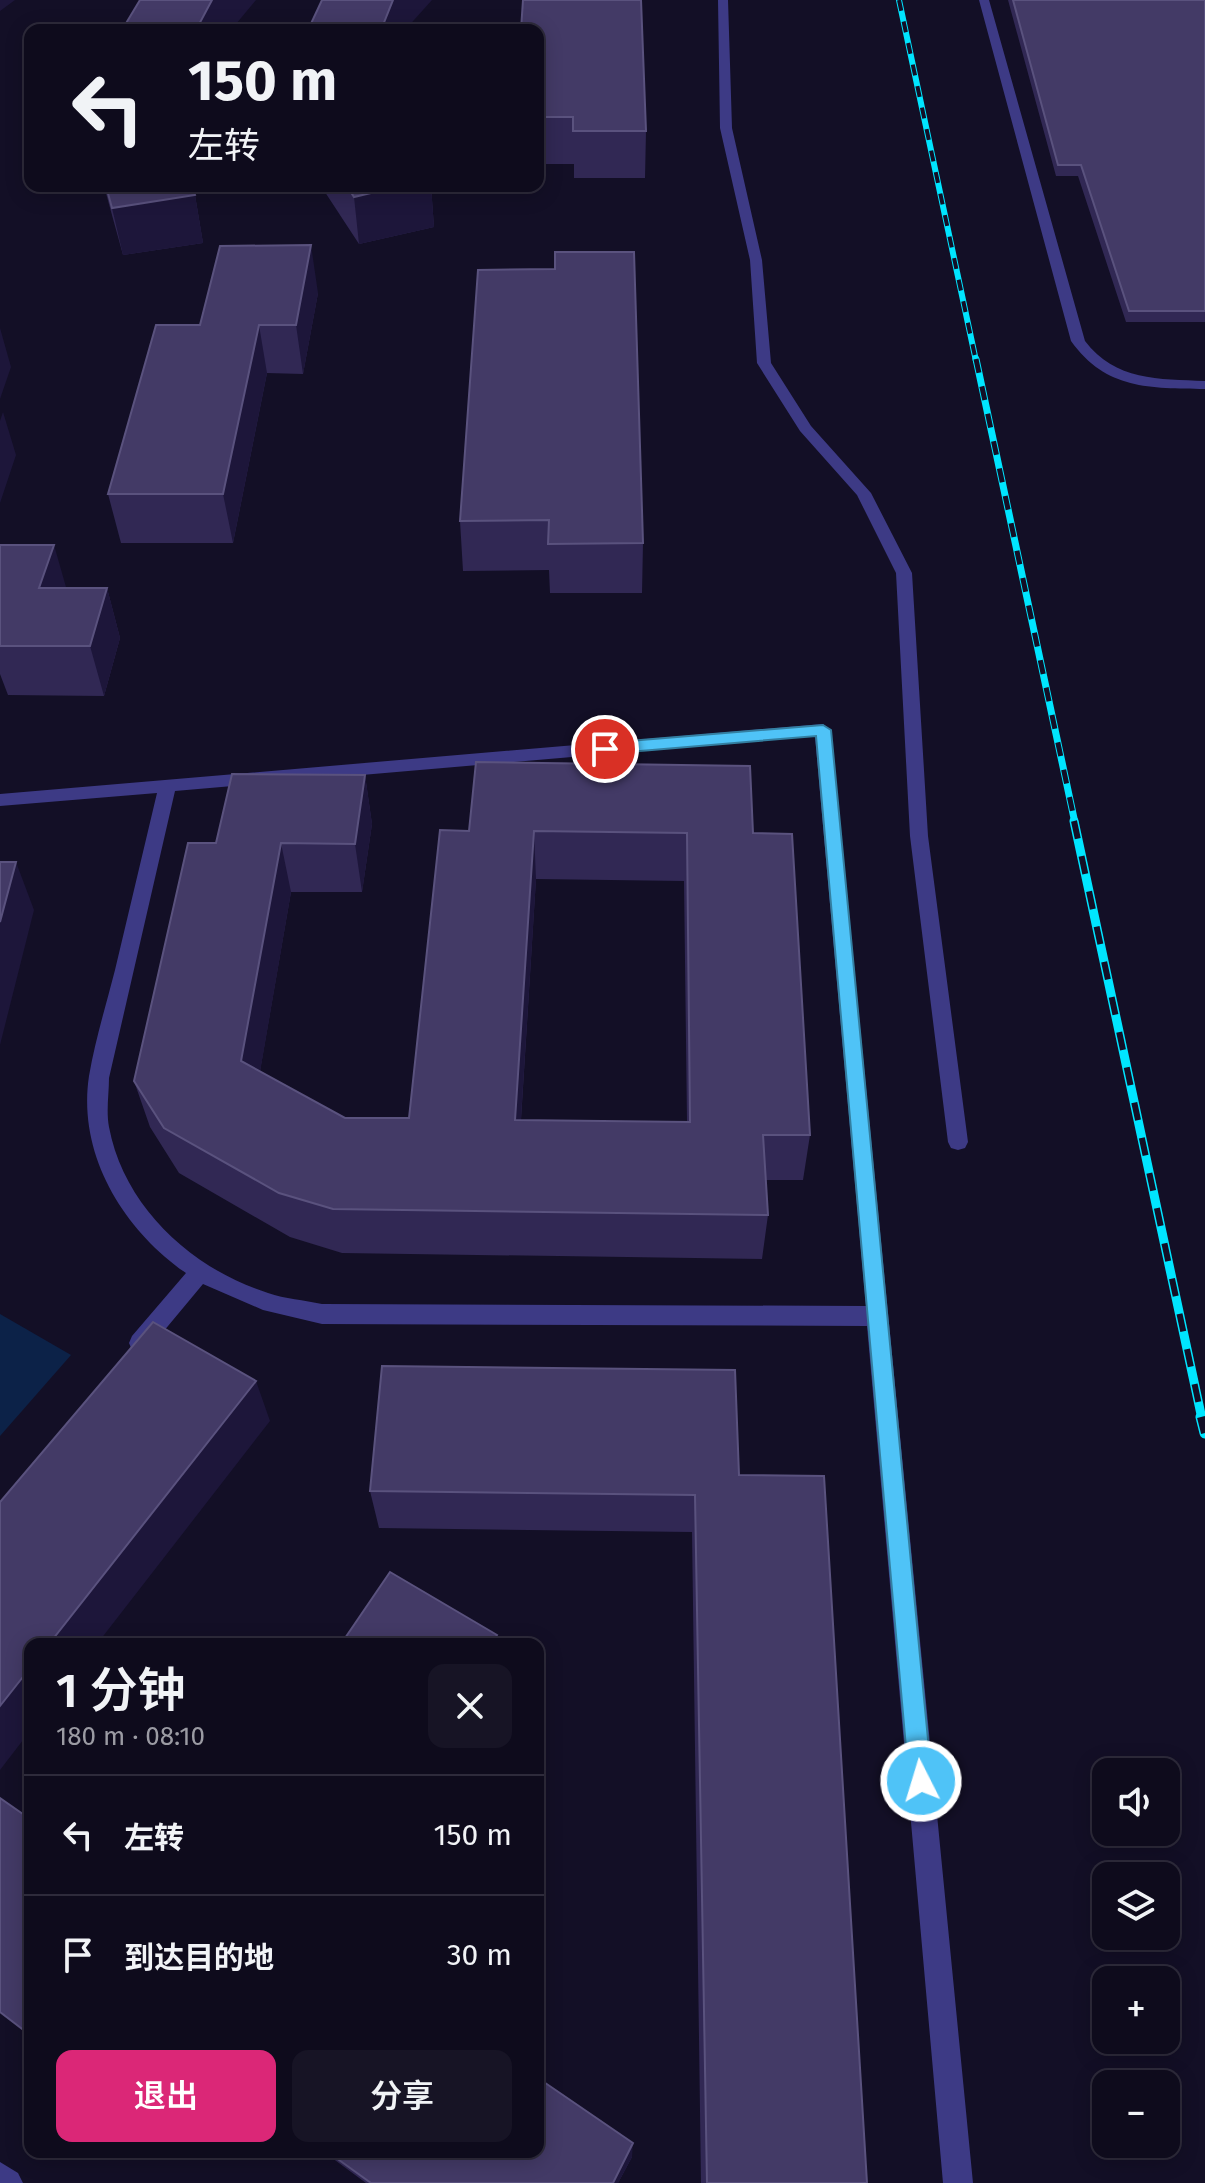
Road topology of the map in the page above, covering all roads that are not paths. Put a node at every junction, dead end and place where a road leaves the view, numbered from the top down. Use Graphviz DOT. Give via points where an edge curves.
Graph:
graph roads {
  1 [pos="723,0"];
  2 [pos="984,0"];
  3 [pos="1205,385"];
  4 [pos="167,786"];
  5 [pos="0,800"];
  6 [pos="958,1142"];
  7 [pos="201,1271"];
  8 [pos="878,1316"];
  9 [pos="121,1366"];
  10 [pos="0,2177"];
  11 [pos="8,2183"];
  12 [pos="958,2183"];
  1 -- 6 [label="street" via="726,128 756,260 764,363 805,428 864,493 904,573 919,836"];
  2 -- 3 [label="street" via="1078,341 1089,360 1113,374 1150,383"];
  4 -- 5 [label="street"];
  4 -- 7 [label="street" via="99,1078 99,1124 110,1169 132,1210 167,1248"];
  4 -- 8 [label="street" via="823,730"];
  7 -- 8 [label="street" via="264,1301 322,1314"];
  7 -- 9 [label="street"];
  8 -- 12 [label="street"];
  10 -- 11 [label="street"];
}
